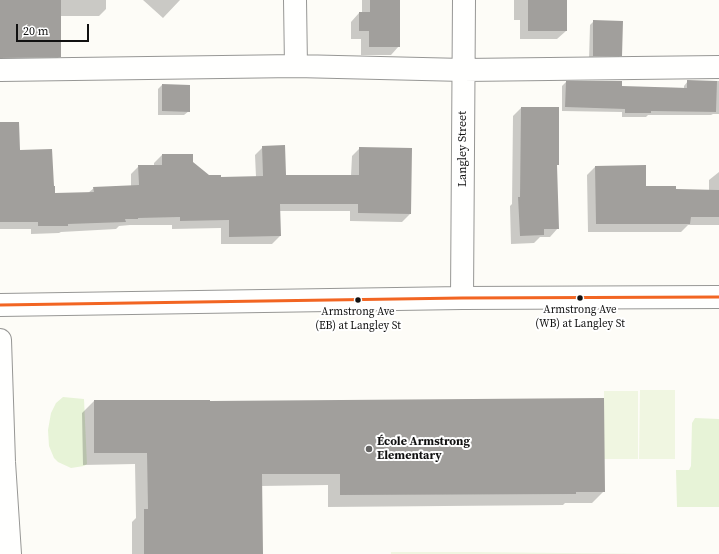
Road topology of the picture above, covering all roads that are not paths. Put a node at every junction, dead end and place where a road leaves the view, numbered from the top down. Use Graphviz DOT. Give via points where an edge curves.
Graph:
graph roads {
  1 [pos="295,0"];
  2 [pos="464,0"];
  3 [pos="296,66"];
  4 [pos="719,67"];
  5 [pos="0,70"];
  6 [pos="464,70"];
  7 [pos="719,297"];
  8 [pos="462,298"];
  9 [pos="0,305"];
  10 [pos="0,340"];
  11 [pos="2,462"];
  12 [pos="10,554"];
  1 -- 3 [label="street"];
  2 -- 6 [label="street, Langley Street"];
  3 -- 5 [label="street"];
  3 -- 6 [label="street"];
  4 -- 6 [label="street"];
  6 -- 8 [label="street, Langley Street"];
  7 -- 8 [label="street"];
  8 -- 9 [label="street"];
  10 -- 11 [label="street"];
  11 -- 12 [label="street"];
}
